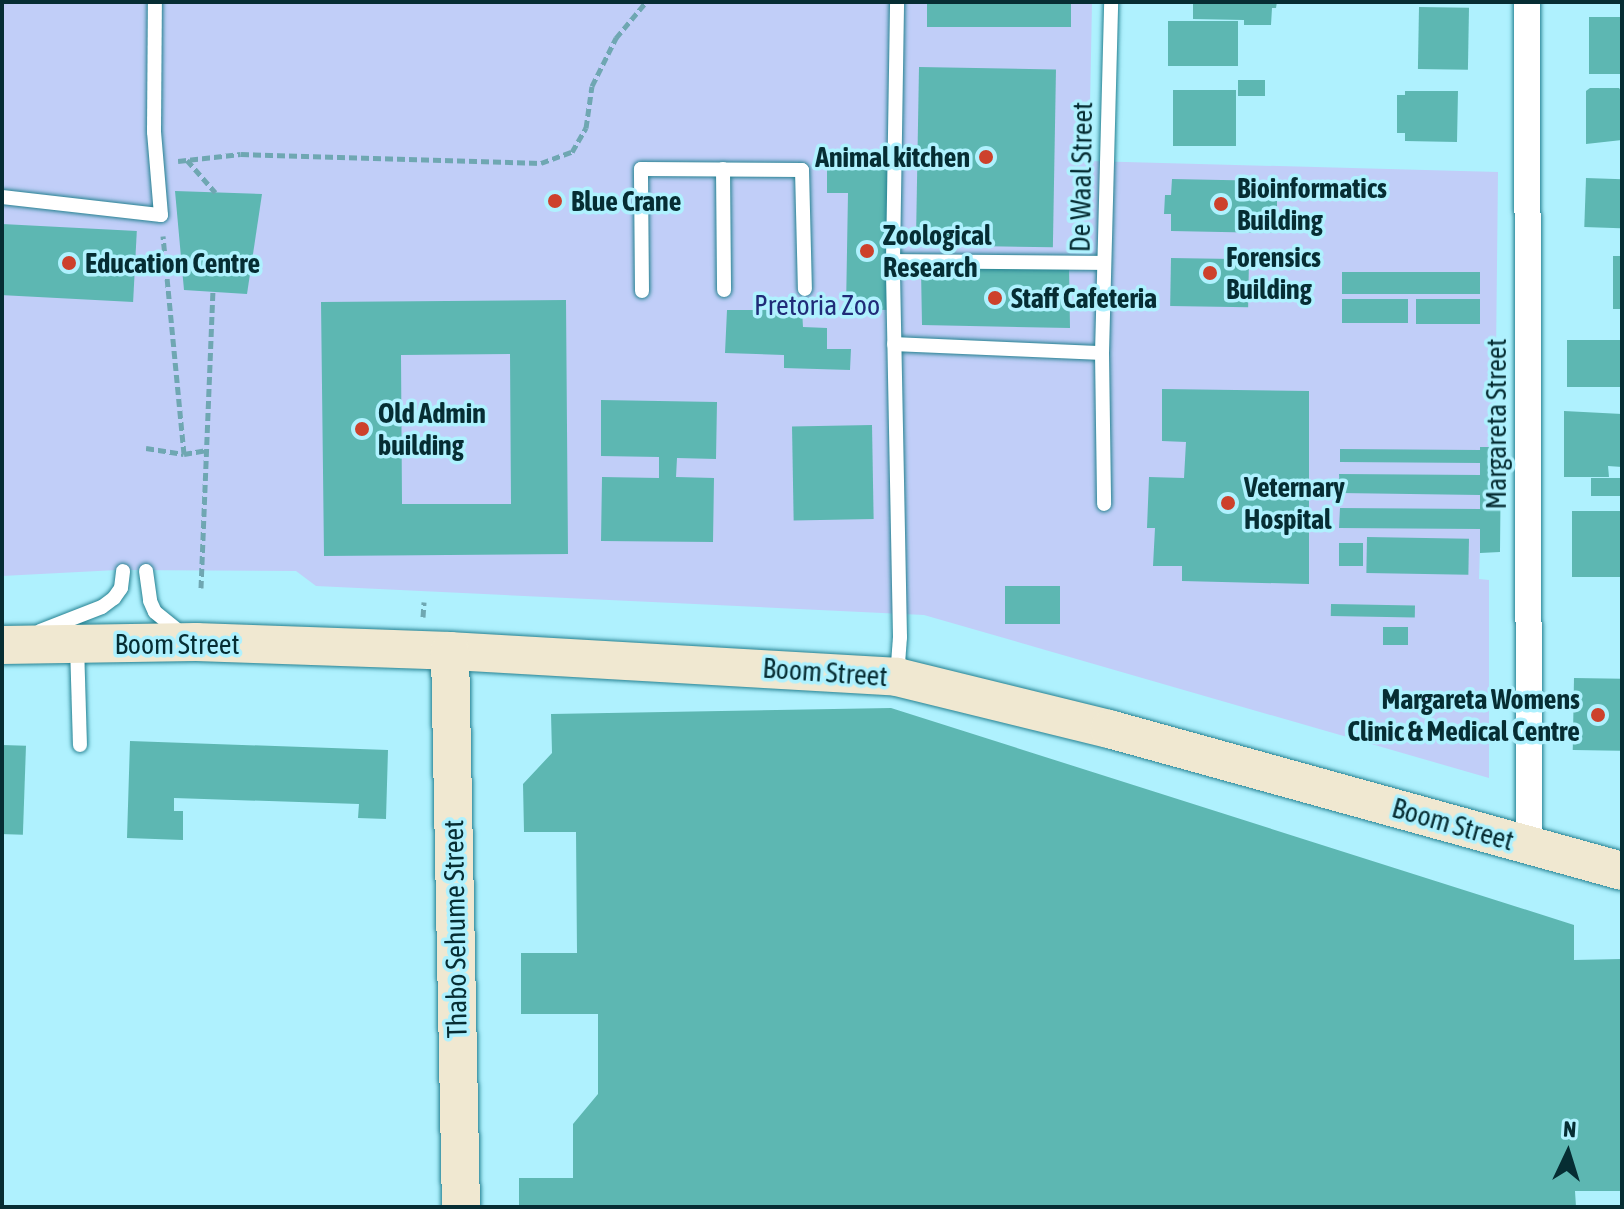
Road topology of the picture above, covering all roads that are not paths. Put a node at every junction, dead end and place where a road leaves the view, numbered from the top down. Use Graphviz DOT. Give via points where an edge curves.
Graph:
graph roads {
  1 [pos="155,2"];
  2 [pos="897,2"];
  3 [pos="1111,2"];
  4 [pos="1527,2"];
  5 [pos="723,169"];
  6 [pos="2,197"];
  7 [pos="893,261"];
  8 [pos="1104,263"];
  9 [pos="805,289"];
  10 [pos="724,290"];
  11 [pos="642,291"];
  12 [pos="894,344"];
  13 [pos="1102,353"];
  14 [pos="1104,504"];
  15 [pos="123,571"];
  16 [pos="146,571"];
  17 [pos="196,642"];
  18 [pos="77,644"];
  19 [pos="2,645"];
  20 [pos="450,651"];
  21 [pos="897,677"];
  22 [pos="80,745"];
  23 [pos="1529,845"];
  24 [pos="1622,871"];
  25 [pos="461,1207"];
  1 -- 6 [label="lane" via="161,215"];
  2 -- 7 [label="lane"];
  3 -- 8 [label="lane, De Waal Street"];
  4 -- 23 [label="street, Margareta Street"];
  5 -- 9 [label="lane" via="802,170"];
  5 -- 10 [label="lane"];
  5 -- 11 [label="lane" via="641,169"];
  7 -- 8 [label="lane"];
  7 -- 12 [label="lane"];
  8 -- 13 [label="lane, De Waal Street"];
  12 -- 13 [label="lane"];
  12 -- 21 [label="lane"];
  13 -- 14 [label="lane, De Waal Street"];
  15 -- 19 [label="lane" via="121,588 102,607"];
  16 -- 17 [label="lane" via="155,612"];
  17 -- 18 [label="main road, Boom Street"];
  17 -- 20 [label="main road, Boom Street"];
  18 -- 19 [label="main road, Boom Street"];
  18 -- 22 [label="lane"];
  20 -- 21 [label="main road, Boom Street"];
  20 -- 25 [label="main road, Thabo Sehume Street"];
  21 -- 23 [label="main road, Boom Street" via="1109,729"];
  23 -- 24 [label="main road, Boom Street"];
}
